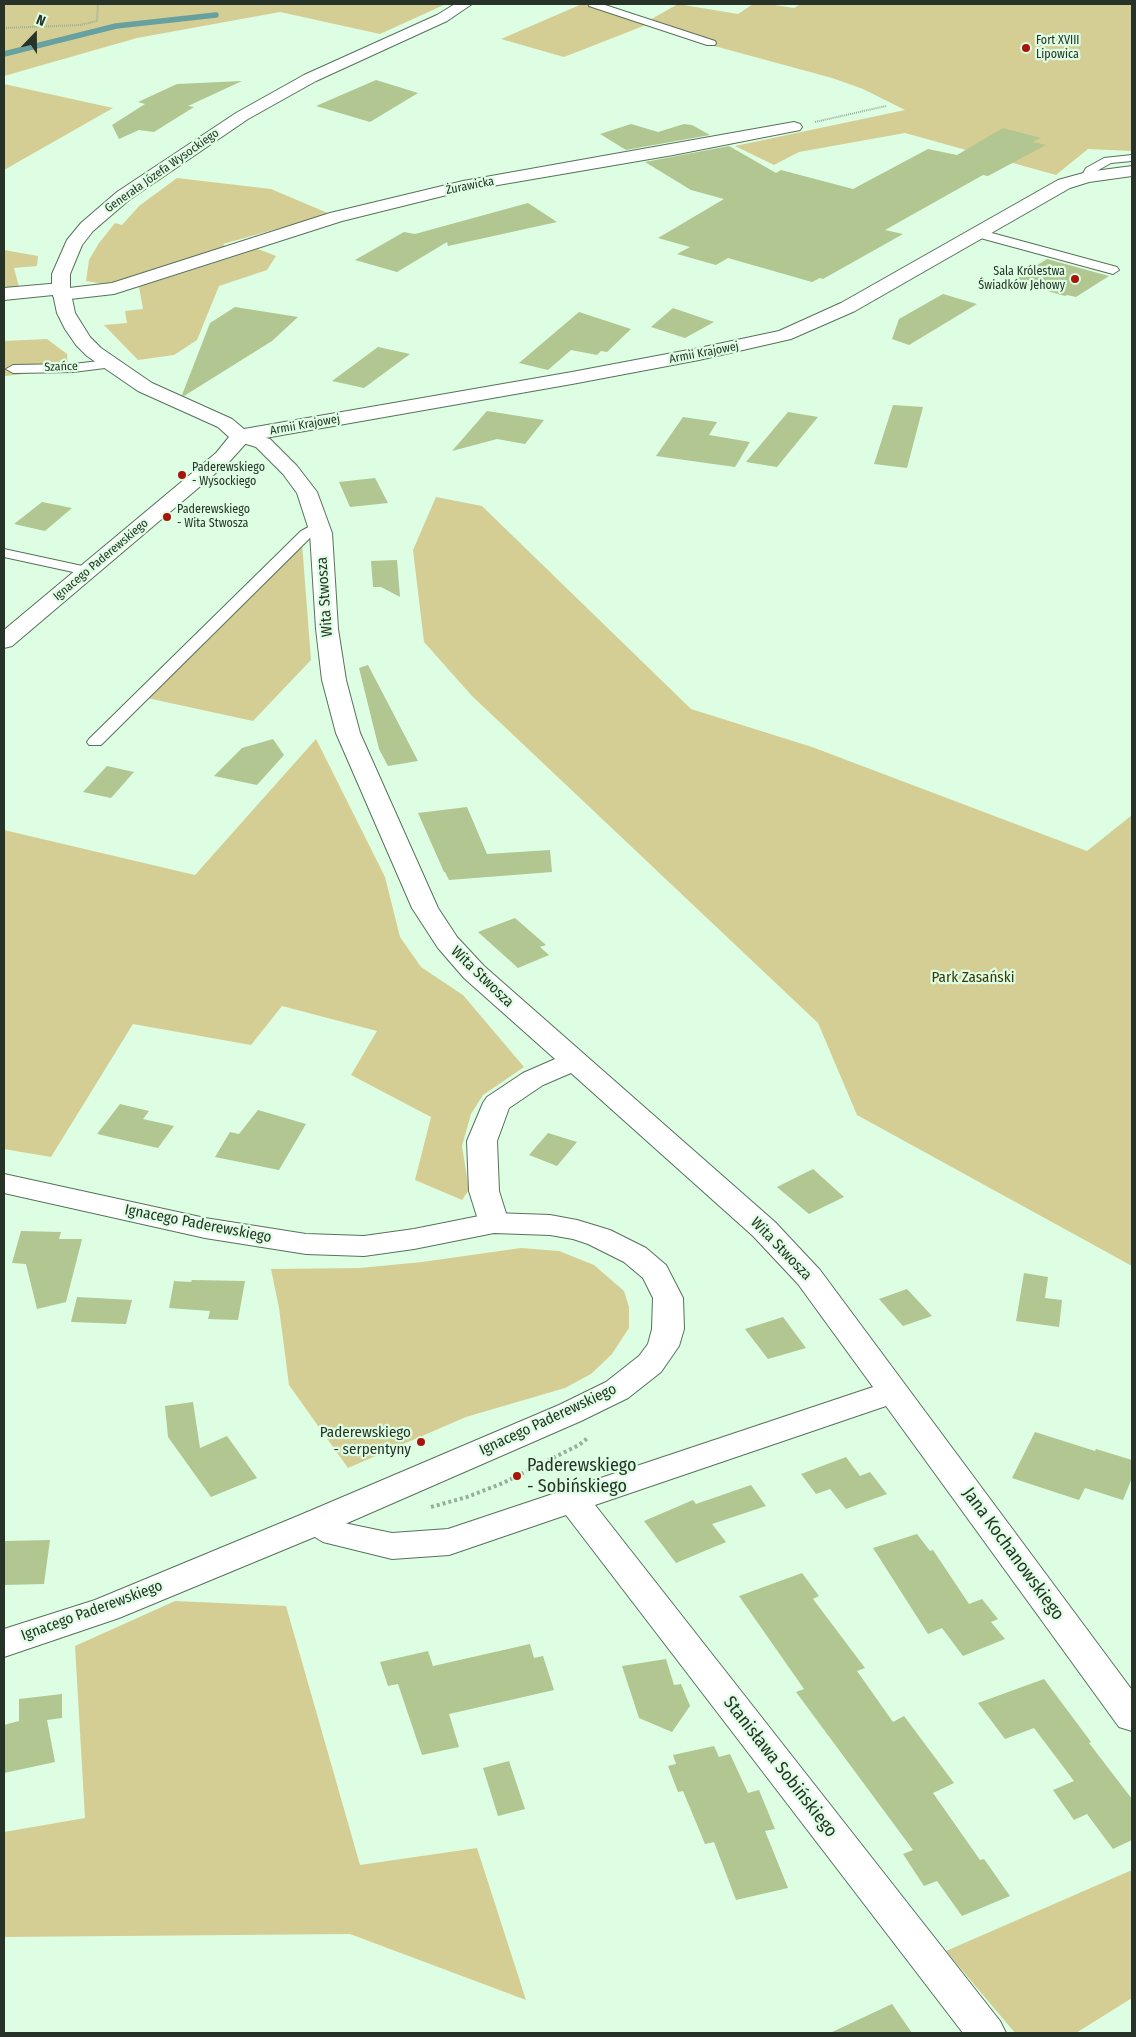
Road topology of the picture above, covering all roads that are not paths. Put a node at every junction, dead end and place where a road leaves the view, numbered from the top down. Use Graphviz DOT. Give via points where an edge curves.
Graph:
graph roads {
  1 [pos="465,4"];
  2 [pos="593,4"];
  3 [pos="711,43"];
  4 [pos="794,127"];
  5 [pos="1132,158"];
  6 [pos="1132,171"];
  7 [pos="1087,177"];
  8 [pos="977,233"];
  9 [pos="1113,270"];
  10 [pos="61,291"];
  11 [pos="4,294"];
  12 [pos="108,364"];
  13 [pos="13,369"];
  14 [pos="240,436"];
  15 [pos="318,526"];
  16 [pos="4,553"];
  17 [pos="87,571"];
  18 [pos="4,641"];
  19 [pos="95,742"];
  20 [pos="573,1061"];
  21 [pos="4,1183"];
  22 [pos="494,1223"];
  23 [pos="893,1392"];
  24 [pos="573,1501"];
  25 [pos="317,1522"];
  26 [pos="4,1643"];
  27 [pos="1132,1717"];
  28 [pos="986,2033"];
  1 -- 10 [label="street, Generała Józefa Wysockiego" via="273,98 123,196 87,227 73,244 61,274"];
  2 -- 3 [label="lane"];
  4 -- 10 [label="street, Żurawicka" via="463,186 336,217 114,288"];
  5 -- 7 [label="lane" via="1103,162 1090,170"];
  6 -- 7 [label="street, Armii Krajowej"];
  7 -- 8 [label="street, Armii Krajowej" via="1047,192"];
  8 -- 9 [label="lane"];
  8 -- 14 [label="street, Armii Krajowej" via="848,307 784,335 572,378"];
  10 -- 11 [label="street, Żurawicka"];
  10 -- 12 [label="street, Generała Józefa Wysockiego" via="74,329"];
  12 -- 13 [label="lane, Szańce"];
  12 -- 14 [label="street, Generała Józefa Wysockiego" via="145,387 224,423"];
  14 -- 15 [label="street, Wita Stwosza" via="264,443 290,470 307,492"];
  14 -- 17 [label="street, Ignacego Paderewskiego" via="235,446"];
  15 -- 19 [label="lane" via="306,534"];
  15 -- 20 [label="street, Wita Stwosza" via="327,629 339,706 348,734 425,908 447,942 474,972"];
  16 -- 17 [label="lane"];
  17 -- 18 [label="street, Ignacego Paderewskiego"];
  20 -- 22 [label="street" via="533,1079 497,1103 482,1141 484,1191"];
  20 -- 23 [label="street, Wita Stwosza" via="764,1229 808,1277"];
  21 -- 22 [label="street, Ignacego Paderewskiego" via="205,1228 306,1244 364,1246"];
  22 -- 25 [label="street, Ignacego Paderewskiego" via="550,1224 577,1230 634,1255 655,1272 668,1298 668,1329 662,1346 650,1364 617,1390"];
  23 -- 24 [label="street"];
  23 -- 27 [label="street, Jana Kochanowskiego"];
  24 -- 25 [label="street" via="449,1542 392,1546 335,1533"];
  24 -- 28 [label="street, Stanisława Sobińskiego"];
  25 -- 26 [label="street, Ignacego Paderewskiego" via="107,1609"];
}
